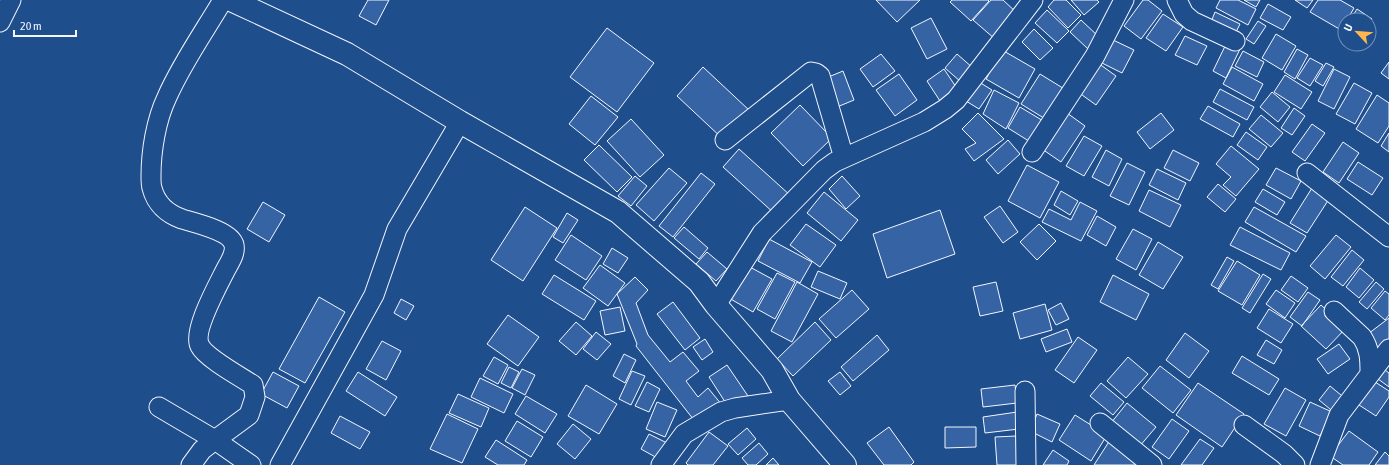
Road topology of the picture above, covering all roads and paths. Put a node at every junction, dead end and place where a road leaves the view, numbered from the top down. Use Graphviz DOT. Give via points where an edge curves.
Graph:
graph roads {
  1 [pos="11,0"];
  2 [pos="223,0"];
  3 [pos="231,0"];
  4 [pos="1033,0"];
  5 [pos="1124,0"];
  6 [pos="1177,0"];
  7 [pos="0,22"];
  8 [pos="1235,41"];
  9 [pos="460,122"];
  10 [pos="725,140"];
  11 [pos="1032,152"];
  12 [pos="844,158"];
  13 [pos="1307,173"];
  14 [pos="1389,237"];
  15 [pos="716,305"];
  16 [pos="1334,311"];
  17 [pos="1389,349"];
  18 [pos="1370,373"];
  19 [pos="1025,391"];
  20 [pos="789,400"];
  21 [pos="159,407"];
  22 [pos="1100,423"];
  23 [pos="1244,425"];
  24 [pos="215,440"];
  25 [pos="191,465"];
  26 [pos="251,465"];
  27 [pos="280,465"];
  28 [pos="661,465"];
  29 [pos="845,465"];
  30 [pos="1026,465"];
  31 [pos="1152,465"];
  32 [pos="1295,465"];
  33 [pos="1320,465"];
  1 -- 7 [label="street"];
  2 -- 24 [label="street" via="166,98 151,159 151,188 163,208 178,217 222,232 234,245 234,254 198,330 199,346 208,356 253,385 255,397 249,415"];
  3 -- 9 [label="street" via="348,54"];
  4 -- 12 [label="street" via="956,100 924,122"];
  5 -- 11 [label="street" via="1095,56"];
  6 -- 8 [label="street" via="1184,14 1192,21"];
  9 -- 15 [label="street" via="618,212 699,282"];
  9 -- 27 [label="street" via="397,229 374,295"];
  10 -- 12 [label="street" via="811,72 820,76"];
  12 -- 15 [label="street" via="824,170 762,232"];
  13 -- 14 [label="street"];
  15 -- 20 [label="street" via="772,370"];
  16 -- 18 [label="street" via="1365,342 1369,350"];
  17 -- 18 [label="street"];
  18 -- 33 [label="street" via="1339,415"];
  19 -- 30 [label="street"];
  20 -- 28 [label="street" via="721,412 684,434"];
  20 -- 29 [label="street"];
  21 -- 24 [label="street"];
  22 -- 31 [label="street"];
  23 -- 32 [label="street"];
  24 -- 25 [label="street" via="202,450"];
  24 -- 26 [label="street"];
}
